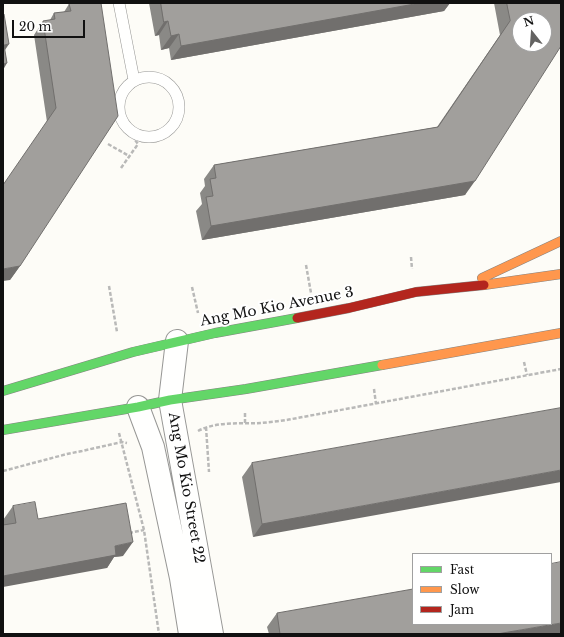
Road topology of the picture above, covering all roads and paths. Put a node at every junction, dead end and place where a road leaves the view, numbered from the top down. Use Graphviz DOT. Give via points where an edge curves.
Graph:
graph roads {
  1 [pos="119,3"];
  2 [pos="134,80"];
  3 [pos="121,121"];
  4 [pos="108,144"];
  5 [pos="129,156"];
  6 [pos="121,168"];
  7 [pos="561,241"];
  8 [pos="411,257"];
  9 [pos="411,262"];
  10 [pos="306,265"];
  11 [pos="561,274"];
  12 [pos="108,286"];
  13 [pos="192,287"];
  14 [pos="461,288"];
  15 [pos="311,290"];
  16 [pos="197,311"];
  17 [pos="116,326"];
  18 [pos="561,333"];
  19 [pos="177,341"];
  20 [pos="561,369"];
  21 [pos="3,390"];
  22 [pos="170,400"];
  23 [pos="138,407"];
  24 [pos="227,425"];
  25 [pos="3,430"];
  26 [pos="3,471"];
  27 [pos="144,530"];
  28 [pos="122,534"];
  29 [pos="159,634"];
  30 [pos="190,634"];
  31 [pos="212,634"];
  1 -- 2 [label="lane"];
  2 -- 3 [label="lane" via="123,91 118,106"];
  2 -- 3 [label="lane" via="151,76 166,81 177,93 180,109 175,124 163,135 148,138 132,133"];
  3 -- 5 [label="path" via="138,144"];
  4 -- 5 [label="path"];
  5 -- 6 [label="path"];
  7 -- 14 [label="main road"];
  8 -- 9 [label="path"];
  10 -- 15 [label="path"];
  11 -- 14 [label="main road, Ang Mo Kio Avenue 3"];
  12 -- 17 [label="path"];
  13 -- 16 [label="path"];
  14 -- 19 [label="main road, Ang Mo Kio Avenue 3" via="416,292 348,308"];
  18 -- 22 [label="main road"];
  19 -- 21 [label="main road, Ang Mo Kio Avenue 3"];
  19 -- 22 [label="street, Ang Mo Kio Street 22"];
  20 -- 24 [label="path" via="292,419"];
  22 -- 23 [label="main road"];
  22 -- 31 [label="street, Ang Mo Kio Street 22"];
  23 -- 25 [label="main road"];
  23 -- 30 [label="street, Ang Mo Kio Street 22" via="153,447"];
  26 -- 27 [label="path" via="122,442"];
  27 -- 28 [label="path"];
  27 -- 29 [label="path"];
}
